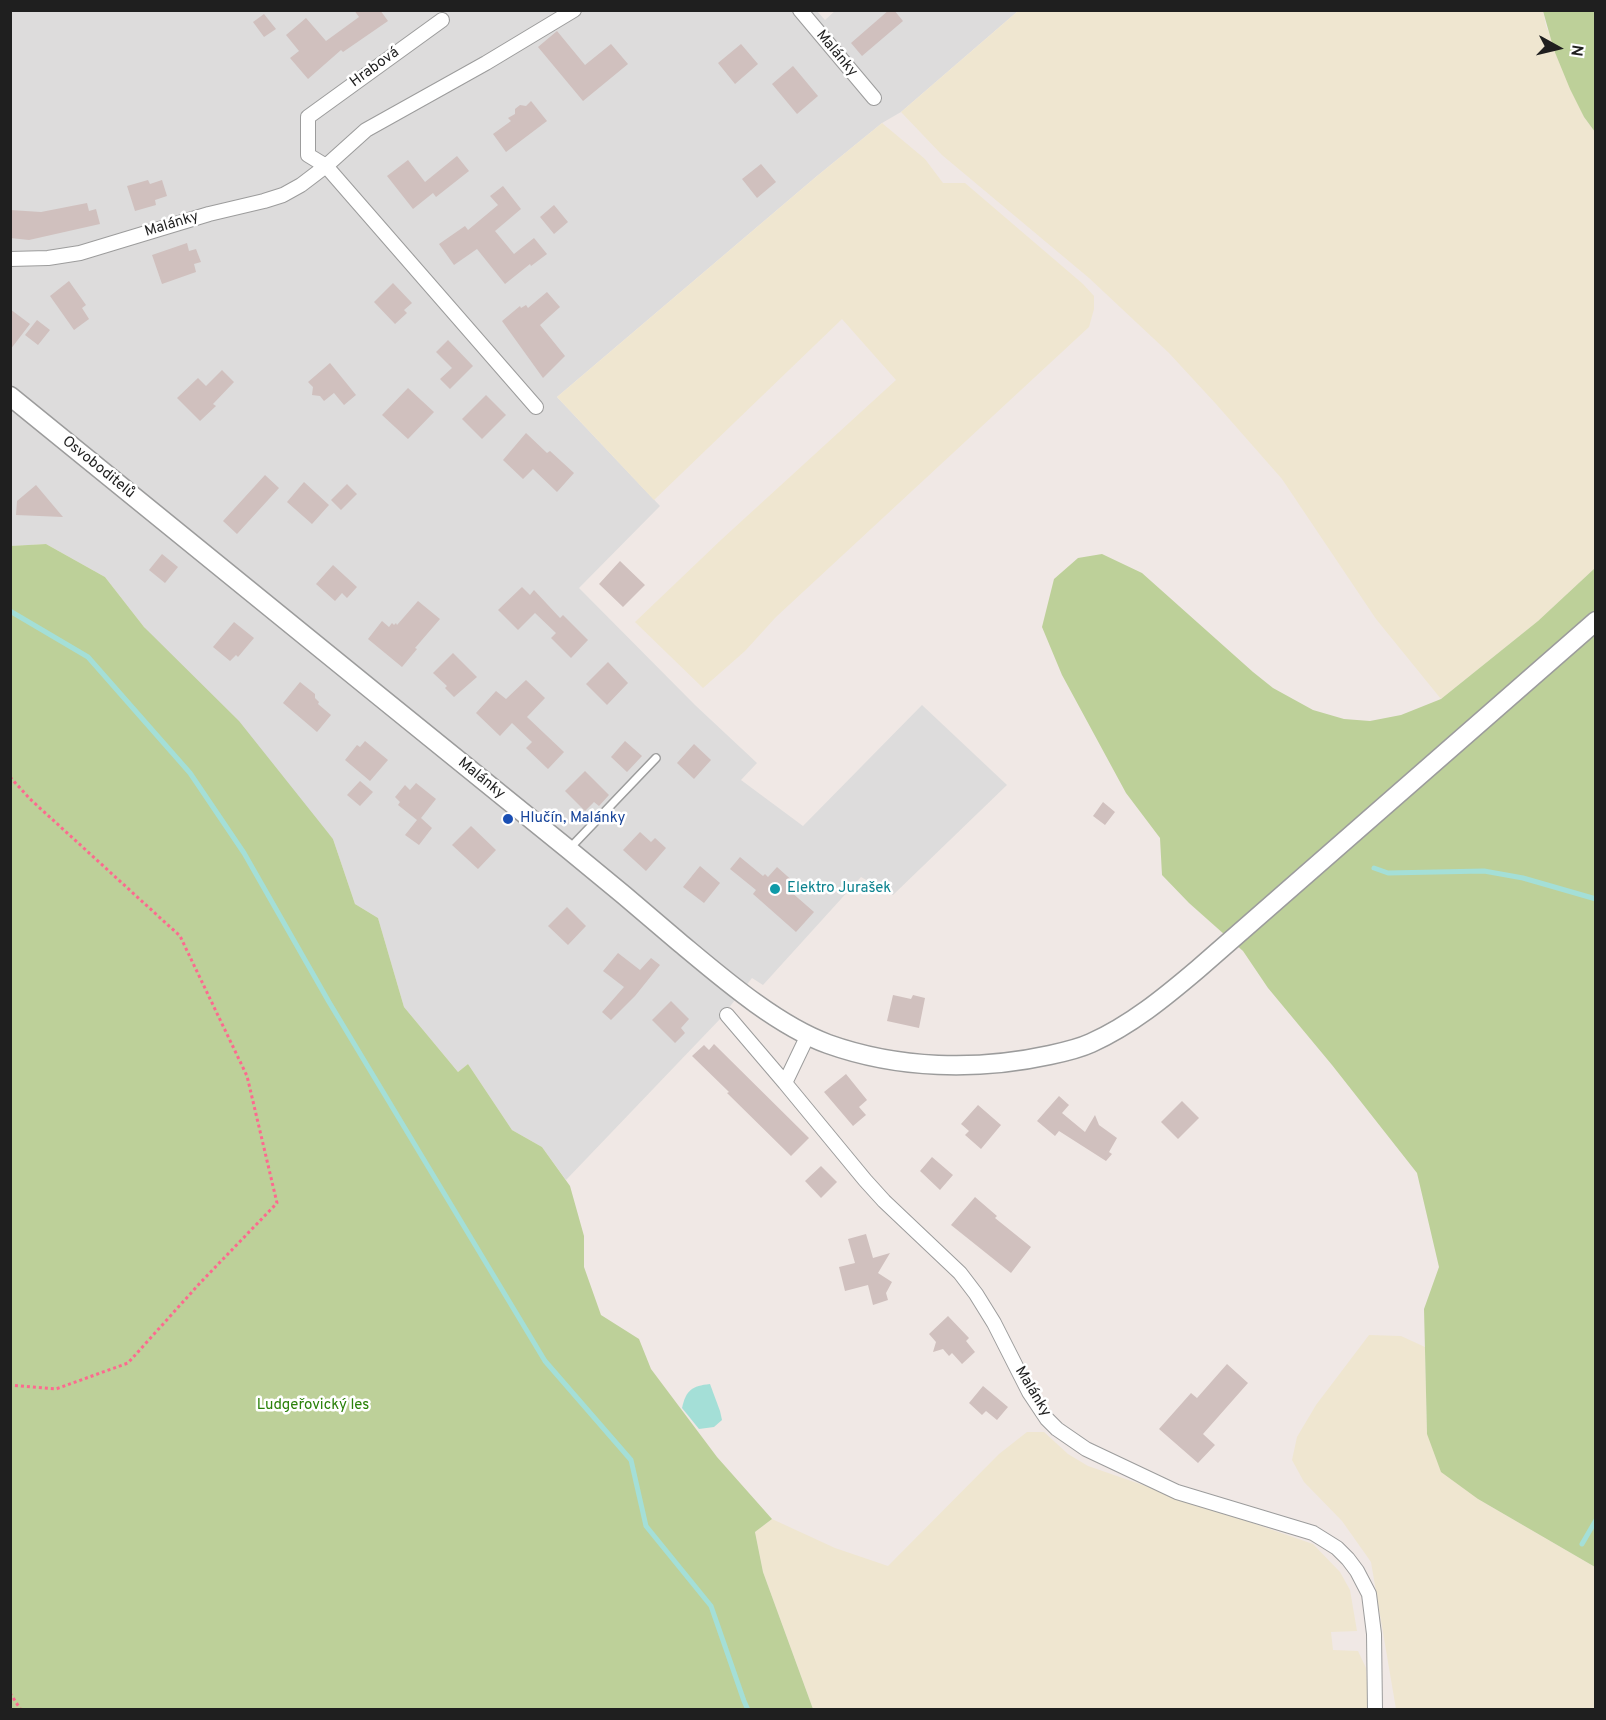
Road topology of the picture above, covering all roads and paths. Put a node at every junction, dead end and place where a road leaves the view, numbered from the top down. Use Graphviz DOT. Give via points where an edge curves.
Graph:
graph roads {
  1 [pos="574,10"];
  2 [pos="800,10"];
  3 [pos="442,20"];
  4 [pos="873,98"];
  5 [pos="326,166"];
  6 [pos="10,259"];
  7 [pos="10,396"];
  8 [pos="536,407"];
  9 [pos="186,539"];
  10 [pos="1596,621"];
  11 [pos="656,758"];
  12 [pos="10,777"];
  13 [pos="568,850"];
  14 [pos="727,1015"];
  15 [pos="808,1035"];
  16 [pos="785,1083"];
  17 [pos="10,1385"];
  18 [pos="10,1693"];
  19 [pos="21,1710"];
  20 [pos="1375,1710"];
  1 -- 5 [label="street, Malánky" via="366,130"];
  2 -- 4 [label="street, Malánky"];
  3 -- 5 [label="street, Hrabová" via="308,117 308,155"];
  5 -- 6 [label="street, Malánky" via="283,195 264,201 80,253"];
  5 -- 8 [label="street"];
  7 -- 9 [label="street, Osvoboditelů"];
  9 -- 13 [label="street, Malánky"];
  10 -- 15 [label="street, Malánky" via="1198,969 1118,1029 1077,1048 1020,1061 954,1065 901,1062"];
  11 -- 13 [label="lane"];
  12 -- 17 [label="path" via="180,936 247,1076 277,1203 128,1363 56,1389"];
  13 -- 15 [label="street, Malánky" via="753,1001"];
  14 -- 16 [label="street, Malánky"];
  15 -- 16 [label="street"];
  16 -- 20 [label="street, Malánky" via="884,1201 971,1287 1029,1392 1057,1429 1086,1449 1177,1492 1313,1533 1337,1548 1357,1571 1368,1594 1374,1634"];
  18 -- 19 [label="path"];
}
